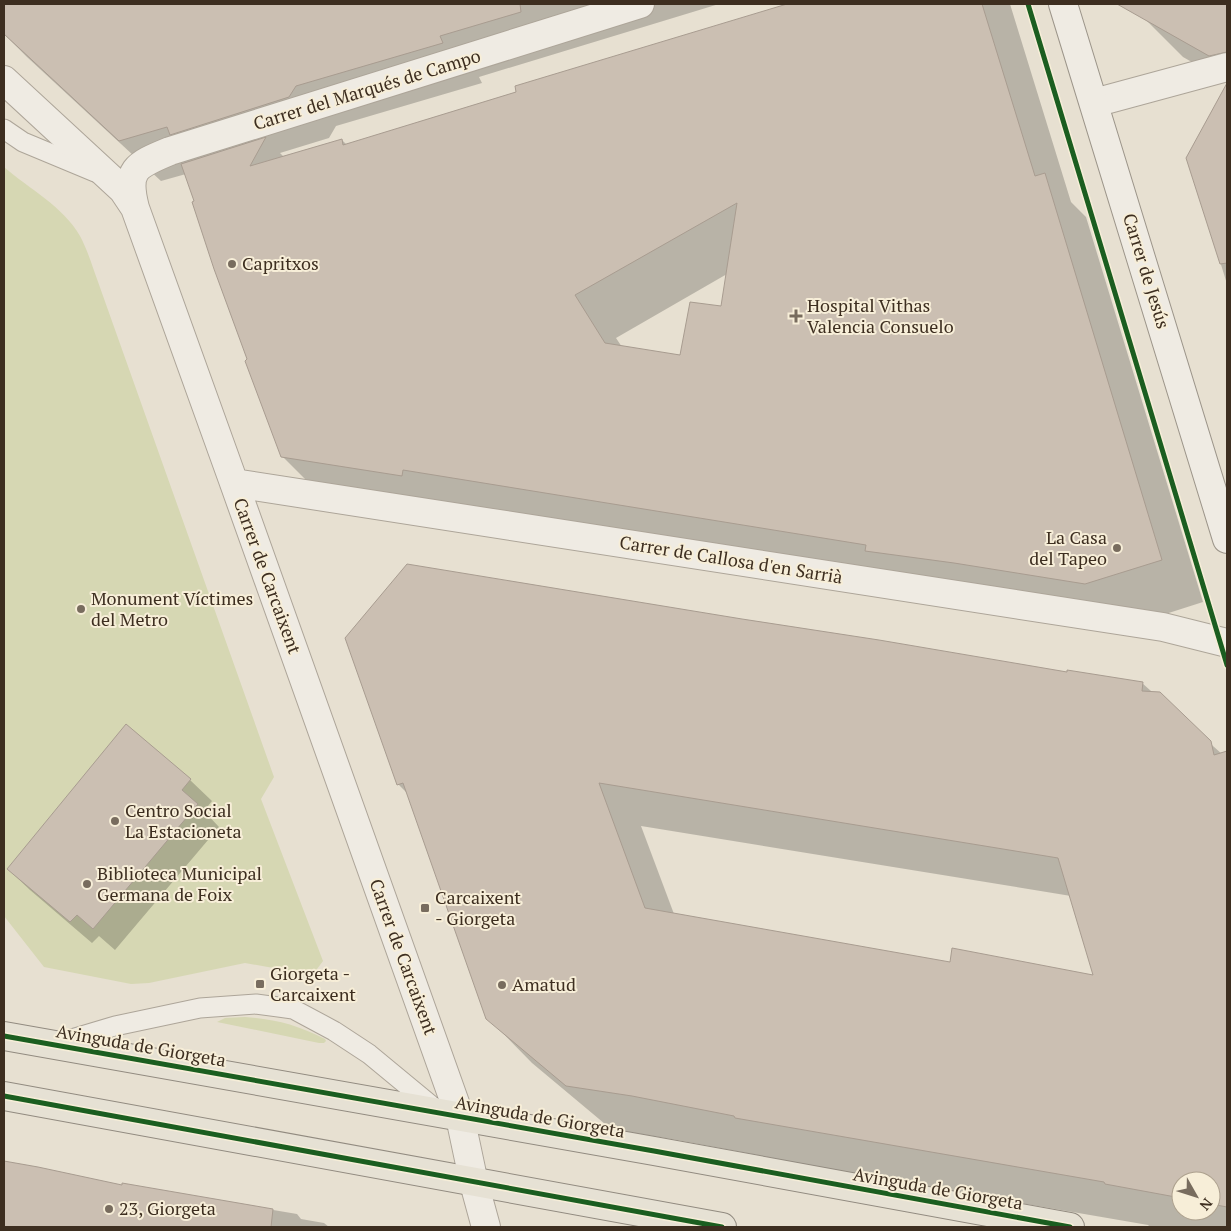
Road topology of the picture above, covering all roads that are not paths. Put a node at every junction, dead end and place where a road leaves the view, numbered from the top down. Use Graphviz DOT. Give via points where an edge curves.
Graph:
graph roads {
  1 [pos="640,4"];
  2 [pos="1063,4"];
  3 [pos="1227,67"];
  4 [pos="4,80"];
  5 [pos="1094,103"];
  6 [pos="4,128"];
  7 [pos="118,185"];
  8 [pos="134,208"];
  9 [pos="234,483"];
  10 [pos="1227,539"];
  11 [pos="1227,643"];
  12 [pos="4,1036"];
  13 [pos="53,1044"];
  14 [pos="7,1095"];
  15 [pos="450,1115"];
  16 [pos="474,1182"];
  17 [pos="486,1227"];
  18 [pos="722,1227"];
  19 [pos="1070,1227"];
  1 -- 8 [label="street, Carrer del Marqués de Campo" via="170,151 138,167 131,180"];
  2 -- 5 [label="street, Carrer de Jesús"];
  3 -- 5 [label="street"];
  4 -- 7 [label="street, Carrer de Carcaixent"];
  5 -- 10 [label="street, Carrer de Jesús"];
  6 -- 7 [label="lane" via="23,142 78,164"];
  7 -- 8 [label="street, Carrer de Carcaixent"];
  8 -- 9 [label="street, Carrer de Carcaixent"];
  9 -- 11 [label="street, Carrer de Callosa d'en Sarrià" via="1162,627"];
  9 -- 15 [label="street, Carrer de Carcaixent"];
  12 -- 13 [label="main road, Avinguda de Giorgeta"];
  13 -- 15 [label="main road, Avinguda de Giorgeta"];
  13 -- 15 [label="lane" via="115,1026 200,1008 256,1004 293,1009 369,1054"];
  14 -- 16 [label="main road"];
  15 -- 16 [label="street, Carrer de Carcaixent"];
  15 -- 19 [label="main road, Avinguda de Giorgeta"];
  16 -- 17 [label="street, Carrer de Carcaixent"];
  16 -- 18 [label="main road"];
}
